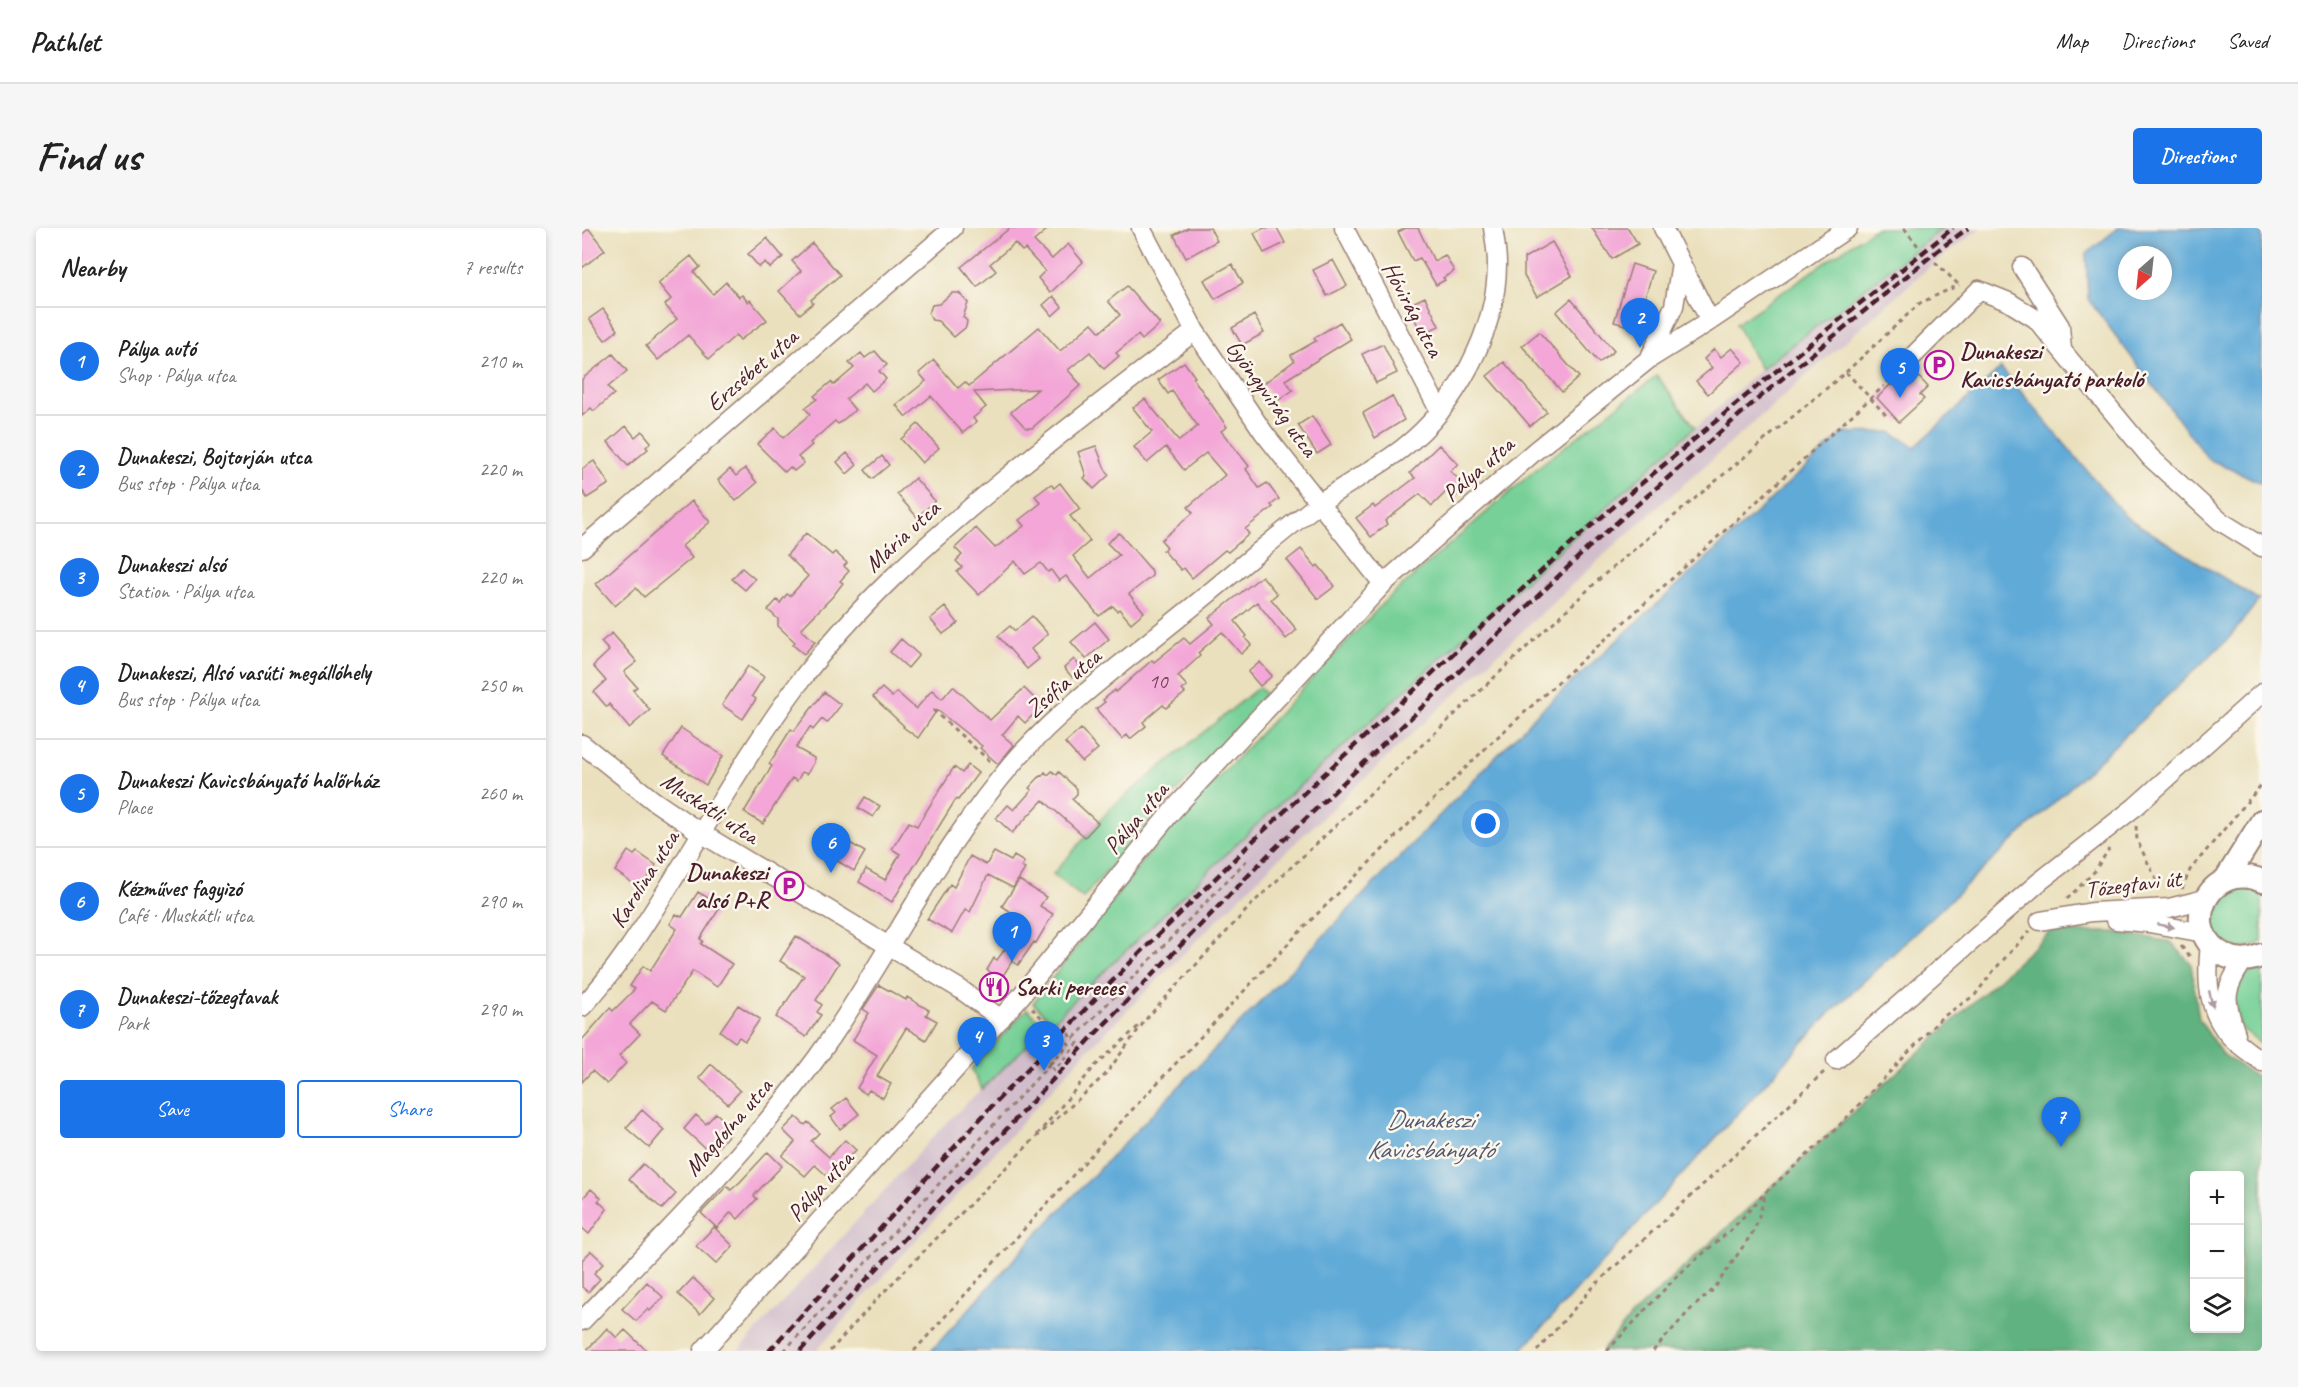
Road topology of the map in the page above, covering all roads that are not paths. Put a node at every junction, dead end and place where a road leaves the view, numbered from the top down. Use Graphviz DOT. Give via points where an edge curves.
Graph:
graph roads {
  1 [pos="953,228"];
  2 [pos="1141,228"];
  3 [pos="1344,228"];
  4 [pos="1493,228"];
  5 [pos="1663,228"];
  6 [pos="1848,228"];
  7 [pos="1681,263"];
  8 [pos="2022,267"];
  9 [pos="1696,292"];
  10 [pos="1676,296"];
  11 [pos="1710,321"];
  12 [pos="1195,331"];
  13 [pos="2062,350"];
  14 [pos="1649,359"];
  15 [pos="1894,375"];
  16 [pos="1440,412"];
  17 [pos="1320,503"];
  18 [pos="582,548"];
  19 [pos="2262,548"];
  20 [pos="1383,584"];
  21 [pos="2262,693"];
  22 [pos="582,744"];
  23 [pos="2262,821"];
  24 [pos="701,833"];
  25 [pos="2226,879"];
  26 [pos="2262,880"];
  27 [pos="2205,899"];
  28 [pos="2065,909"];
  29 [pos="2040,921"];
  30 [pos="2207,939"];
  31 [pos="887,946"];
  32 [pos="2253,957"];
  33 [pos="582,1007"];
  34 [pos="1001,1019"];
  35 [pos="2240,1044"];
  36 [pos="1836,1060"];
  37 [pos="2262,1062"];
  38 [pos="582,1322"];
  39 [pos="703,1351"];
  1 -- 18 [label="street, Erzsébet utca"];
  2 -- 12 [label="street, Gyöngyvirág utca"];
  3 -- 16 [label="street, Hóvirág utca"];
  4 -- 16 [label="street, Zsófia utca" via="1497,264 1493,305 1473,360"];
  5 -- 7 [label="street"];
  6 -- 11 [label="street, Pálya utca"];
  7 -- 9 [label="street"];
  7 -- 10 [label="street, Pálya utca"];
  8 -- 13 [label="street" via="2060,326"];
  9 -- 10 [label="street" via="1684,290"];
  9 -- 11 [label="street"];
  10 -- 14 [label="street, Pálya utca" via="1669,321"];
  11 -- 14 [label="street, Pálya utca"];
  12 -- 17 [label="street, Gyöngyvirág utca" via="1264,433"];
  12 -- 24 [label="street, Mária utca" via="1076,420 891,577 801,680"];
  13 -- 15 [label="street" via="2036,319 1979,290"];
  13 -- 19 [label="street" via="2150,457 2220,521"];
  14 -- 20 [label="street, Pálya utca" via="1535,451"];
  16 -- 17 [label="street, Zsófia utca" via="1405,447"];
  17 -- 20 [label="street, Gyöngyvirág utca"];
  17 -- 31 [label="street, Zsófia utca" via="1061,714 1004,773 969,818"];
  20 -- 34 [label="street, Pálya utca" via="1173,810"];
  21 -- 36 [label="street" via="2135,807 2039,882"];
  22 -- 24 [label="street, Muskátli utca"];
  23 -- 25 [label="main road"];
  24 -- 31 [label="street, Muskátli utca"];
  24 -- 33 [label="street, Karolina utca" via="639,933"];
  25 -- 26 [label="main road" via="2243,876"];
  25 -- 27 [label="main road"];
  27 -- 28 [label="street, Tőzegtavi út" via="2169,908 2092,912"];
  27 -- 30 [label="main road" via="2201,922"];
  28 -- 29 [label="street, Tőzegtavi út"];
  28 -- 30 [label="street, Tőzegtavi út, one-way" via="2149,923"];
  30 -- 32 [label="main road" via="2220,953 2232,958"];
  30 -- 35 [label="street, one-way" via="2214,1010 2223,1029"];
  31 -- 34 [label="street, Muskátli utca" via="960,989"];
  31 -- 38 [label="street, Magdolna utca" via="833,1034 783,1102"];
  32 -- 35 [label="street" via="2226,991"];
  34 -- 39 [label="street, Pálya utca"];
  35 -- 37 [label="street"];
}
